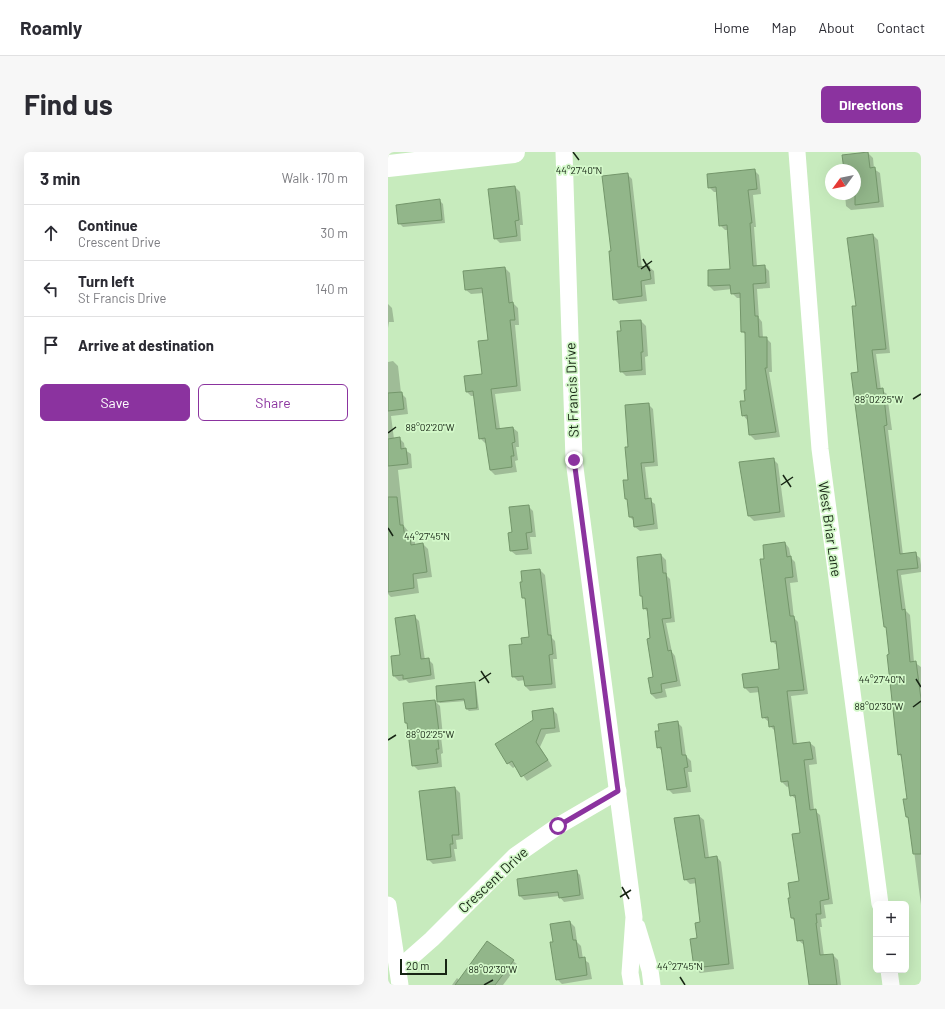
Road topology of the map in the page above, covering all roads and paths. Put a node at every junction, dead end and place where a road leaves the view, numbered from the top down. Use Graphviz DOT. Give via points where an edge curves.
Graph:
graph roads {
  1 [pos="514,152"];
  2 [pos="564,152"];
  3 [pos="797,152"];
  4 [pos="388,166"];
  5 [pos="618,791"];
  6 [pos="880,901"];
  7 [pos="388,905"];
  8 [pos="634,917"];
  9 [pos="889,973"];
  10 [pos="399,977"];
  11 [pos="632,985"];
  12 [pos="652,985"];
  13 [pos="891,985"];
  1 -- 4 [label="main road"];
  2 -- 5 [label="street, St Francis Drive" via="574,460"];
  3 -- 6 [label="street, West Briar Lane" via="820,449"];
  5 -- 8 [label="street, St Francis Drive"];
  5 -- 10 [label="street, Crescent Drive" via="558,826 515,856 432,939"];
  7 -- 10 [label="street"];
  8 -- 11 [label="street, St Francis Drive" via="630,973"];
  8 -- 12 [label="street"];
  9 -- 13 [label="street"];
}
